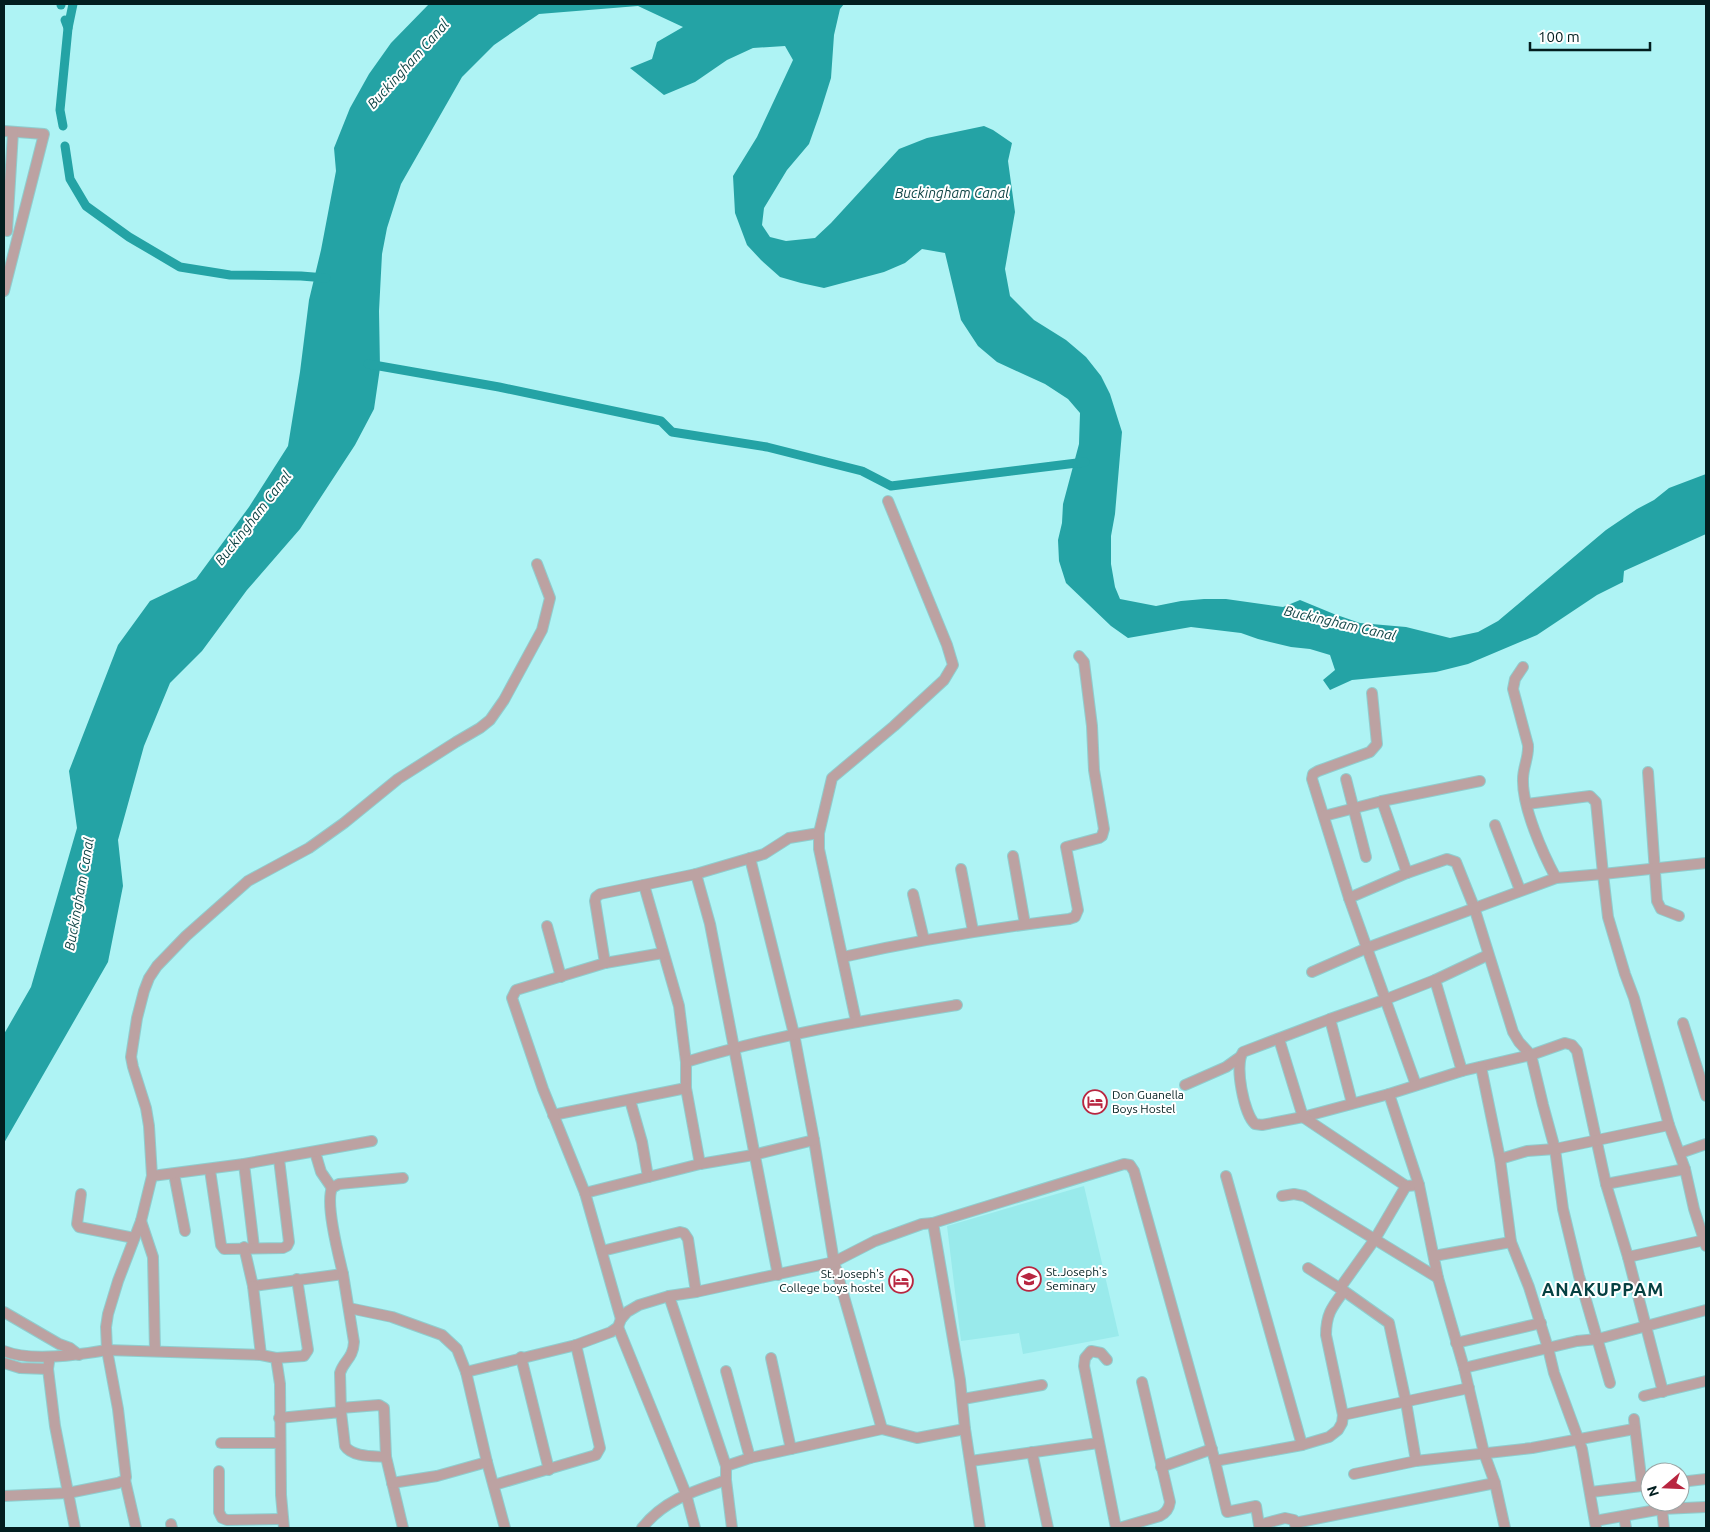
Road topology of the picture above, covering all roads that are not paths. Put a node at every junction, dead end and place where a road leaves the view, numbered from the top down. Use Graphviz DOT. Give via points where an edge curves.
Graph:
graph roads {
  1 [pos="8,131"];
  2 [pos="9,231"];
  3 [pos="4,291"];
  4 [pos="888,501"];
  5 [pos="537,564"];
  6 [pos="1079,656"];
  7 [pos="1523,667"];
  8 [pos="1372,694"];
  9 [pos="1648,772"];
  10 [pos="1346,779"];
  11 [pos="1480,781"];
  12 [pos="1382,801"];
  13 [pos="1527,804"];
  14 [pos="1353,809"];
  15 [pos="1324,816"];
  16 [pos="1495,825"];
  17 [pos="819,833"];
  18 [pos="1013,856"];
  19 [pos="1366,857"];
  20 [pos="750,858"];
  21 [pos="1706,862"];
  22 [pos="1655,867"];
  23 [pos="961,869"];
  24 [pos="1407,873"];
  25 [pos="696,874"];
  26 [pos="1603,874"];
  27 [pos="1556,878"];
  28 [pos="644,884"];
  29 [pos="1520,890"];
  30 [pos="914,894"];
  31 [pos="1348,898"];
  32 [pos="1474,908"];
  33 [pos="1679,916"];
  34 [pos="1025,924"];
  35 [pos="547,926"];
  36 [pos="973,932"];
  37 [pos="924,940"];
  38 [pos="1367,948"];
  39 [pos="663,953"];
  40 [pos="1488,955"];
  41 [pos="843,957"];
  42 [pos="605,963"];
  43 [pos="1312,972"];
  44 [pos="561,977"];
  45 [pos="1435,980"];
  46 [pos="1384,1000"];
  47 [pos="957,1005"];
  48 [pos="1330,1019"];
  49 [pos="856,1021"];
  50 [pos="1683,1023"];
  51 [pos="794,1034"];
  52 [pos="1279,1039"];
  53 [pos="734,1047"];
  54 [pos="1531,1055"];
  55 [pos="1240,1057"];
  56 [pos="686,1062"];
  57 [pos="1480,1068"];
  58 [pos="1462,1071"];
  59 [pos="1185,1085"];
  60 [pos="1416,1086"];
  61 [pos="686,1088"];
  62 [pos="1389,1094"];
  63 [pos="1706,1096"];
  64 [pos="630,1100"];
  65 [pos="1352,1102"];
  66 [pos="553,1115"];
  67 [pos="1304,1117"];
  68 [pos="1669,1125"];
  69 [pos="814,1140"];
  70 [pos="1596,1140"];
  71 [pos="372,1141"];
  72 [pos="1706,1144"];
  73 [pos="1555,1148"];
  74 [pos="316,1152"];
  75 [pos="1680,1153"];
  76 [pos="754,1155"];
  77 [pos="279,1159"];
  78 [pos="1500,1159"];
  79 [pos="244,1164"];
  80 [pos="700,1164"];
  81 [pos="1685,1169"];
  82 [pos="210,1170"];
  83 [pos="174,1174"];
  84 [pos="152,1176"];
  85 [pos="1226,1176"];
  86 [pos="403,1178"];
  87 [pos="648,1178"];
  88 [pos="1606,1184"];
  89 [pos="1419,1185"];
  90 [pos="1406,1186"];
  91 [pos="332,1188"];
  92 [pos="585,1193"];
  93 [pos="82,1194"];
  94 [pos="1282,1196"];
  95 [pos="141,1220"];
  96 [pos="933,1223"];
  97 [pos="185,1231"];
  98 [pos="134,1238"];
  99 [pos="1375,1239"];
  100 [pos="1511,1242"];
  101 [pos="1706,1243"];
  102 [pos="249,1247"];
  103 [pos="602,1251"];
  104 [pos="1434,1256"];
  105 [pos="1628,1257"];
  106 [pos="834,1262"];
  107 [pos="1308,1268"];
  108 [pos="343,1274"];
  109 [pos="778,1275"];
  110 [pos="1438,1278"];
  111 [pos="297,1279"];
  112 [pos="253,1286"];
  113 [pos="1342,1290"];
  114 [pos="696,1292"];
  115 [pos="669,1296"];
  116 [pos="349,1308"];
  117 [pos="1706,1310"];
  118 [pos="4,1312"];
  119 [pos="620,1323"];
  120 [pos="1540,1323"];
  121 [pos="1646,1325"];
  122 [pos="1598,1339"];
  123 [pos="1456,1343"];
  124 [pos="576,1345"];
  125 [pos="1548,1348"];
  126 [pos="107,1350"];
  127 [pos="4,1351"];
  128 [pos="154,1351"];
  129 [pos="78,1355"];
  130 [pos="261,1355"];
  131 [pos="50,1357"];
  132 [pos="521,1357"];
  133 [pos="276,1358"];
  134 [pos="771,1358"];
  135 [pos="1107,1360"];
  136 [pos="4,1363"];
  137 [pos="464,1367"];
  138 [pos="1464,1368"];
  139 [pos="48,1369"];
  140 [pos="726,1371"];
  141 [pos="1706,1381"];
  142 [pos="1142,1382"];
  143 [pos="1610,1383"];
  144 [pos="1042,1385"];
  145 [pos="1469,1388"];
  146 [pos="1663,1392"];
  147 [pos="1644,1396"];
  148 [pos="963,1399"];
  149 [pos="1406,1402"];
  150 [pos="341,1410"];
  151 [pos="1343,1415"];
  152 [pos="279,1418"];
  153 [pos="882,1429"];
  154 [pos="965,1429"];
  155 [pos="1579,1438"];
  156 [pos="280,1442"];
  157 [pos="221,1443"];
  158 [pos="1098,1443"];
  159 [pos="1302,1445"];
  160 [pos="791,1449"];
  161 [pos="1212,1449"];
  162 [pos="1032,1452"];
  163 [pos="1484,1453"];
  164 [pos="386,1457"];
  165 [pos="750,1458"];
  166 [pos="971,1461"];
  167 [pos="1215,1461"];
  168 [pos="1416,1461"];
  169 [pos="487,1462"];
  170 [pos="1641,1462"];
  171 [pos="726,1466"];
  172 [pos="1160,1466"];
  173 [pos="549,1470"];
  174 [pos="219,1471"];
  175 [pos="1354,1474"];
  176 [pos="1706,1479"];
  177 [pos="125,1480"];
  178 [pos="726,1480"];
  179 [pos="1690,1481"];
  180 [pos="392,1483"];
  181 [pos="1495,1483"];
  182 [pos="494,1485"];
  183 [pos="1640,1486"];
  184 [pos="1590,1492"];
  185 [pos="68,1493"];
  186 [pos="686,1494"];
  187 [pos="4,1496"];
  188 [pos="1706,1507"];
  189 [pos="1690,1508"];
  190 [pos="1646,1512"];
  191 [pos="1662,1512"];
  192 [pos="1624,1516"];
  193 [pos="284,1524"];
  194 [pos="1596,1524"];
  195 [pos="1296,1526"];
  196 [pos="1260,1527"];
  197 [pos="75,1528"];
  198 [pos="136,1528"];
  199 [pos="403,1528"];
  200 [pos="505,1528"];
  201 [pos="642,1528"];
  202 [pos="695,1528"];
  203 [pos="732,1528"];
  204 [pos="980,1528"];
  205 [pos="1048,1528"];
  206 [pos="1117,1528"];
  207 [pos="1505,1528"];
  208 [pos="1626,1528"];
  209 [pos="1664,1528"];
  1 -- 2 [label="street"];
  1 -- 2 [label="street" via="44,134"];
  2 -- 3 [label="street"];
  4 -- 17 [label="street" via="954,665 944,680 832,778"];
  5 -- 84 [label="street" via="550,598 542,630 490,720 398,779 309,848 248,881 186,936 149,978 137,1018 131,1057 146,1108"];
  6 -- 34 [label="street" via="1084,662 1094,770 1104,833 1099,838 1066,847 1078,910 1075,917"];
  7 -- 13 [label="street" via="1513,689 1528,744 1522,781"];
  8 -- 15 [label="street" via="1377,744 1374,749 1313,774"];
  9 -- 22 [label="street"];
  10 -- 14 [label="street"];
  11 -- 12 [label="street"];
  12 -- 14 [label="street"];
  12 -- 24 [label="street"];
  13 -- 26 [label="street" via="1594,798"];
  13 -- 27 [label="street" via="1540,846"];
  14 -- 15 [label="street"];
  14 -- 19 [label="street"];
  15 -- 31 [label="street"];
  16 -- 29 [label="street"];
  17 -- 20 [label="street" via="786,839 764,854"];
  17 -- 41 [label="street" via="819,849"];
  18 -- 34 [label="street"];
  20 -- 25 [label="street"];
  20 -- 51 [label="street"];
  21 -- 22 [label="street"];
  22 -- 26 [label="street"];
  22 -- 33 [label="street" via="1659,907"];
  23 -- 36 [label="street"];
  24 -- 31 [label="street"];
  24 -- 32 [label="street" via="1447,859 1456,862"];
  25 -- 28 [label="street"];
  25 -- 53 [label="street" via="710,924"];
  26 -- 27 [label="street"];
  26 -- 68 [label="street" via="1608,917"];
  27 -- 29 [label="street"];
  28 -- 39 [label="street"];
  28 -- 42 [label="street" via="596,896"];
  29 -- 32 [label="street"];
  30 -- 37 [label="street"];
  31 -- 38 [label="street"];
  32 -- 38 [label="street"];
  32 -- 40 [label="street"];
  34 -- 36 [label="street"];
  35 -- 44 [label="street"];
  36 -- 37 [label="street"];
  37 -- 41 [label="street"];
  38 -- 43 [label="street"];
  38 -- 46 [label="street"];
  39 -- 42 [label="street"];
  39 -- 56 [label="street" via="679,1006"];
  40 -- 45 [label="street"];
  40 -- 54 [label="street" via="1513,1032"];
  41 -- 49 [label="street"];
  42 -- 44 [label="street"];
  44 -- 66 [label="street" via="516,990 512,998"];
  45 -- 46 [label="street"];
  45 -- 58 [label="street"];
  46 -- 48 [label="street"];
  46 -- 60 [label="street"];
  47 -- 49 [label="street"];
  48 -- 52 [label="street"];
  48 -- 65 [label="street"];
  49 -- 51 [label="street"];
  50 -- 63 [label="street"];
  51 -- 53 [label="street"];
  51 -- 69 [label="street"];
  52 -- 55 [label="street" via="1243,1052"];
  52 -- 67 [label="street"];
  53 -- 56 [label="street"];
  53 -- 76 [label="street"];
  54 -- 57 [label="street"];
  54 -- 70 [label="street" via="1565,1043 1572,1045"];
  54 -- 73 [label="street"];
  55 -- 59 [label="street" via="1226,1067"];
  55 -- 67 [label="street" via="1242,1091 1250,1120 1262,1125"];
  56 -- 61 [label="street"];
  57 -- 58 [label="street"];
  57 -- 78 [label="street"];
  58 -- 60 [label="street"];
  60 -- 62 [label="street"];
  61 -- 64 [label="street"];
  61 -- 80 [label="street"];
  62 -- 65 [label="street"];
  62 -- 89 [label="street"];
  64 -- 66 [label="street"];
  64 -- 87 [label="street"];
  65 -- 67 [label="street"];
  66 -- 92 [label="street"];
  67 -- 90 [label="street"];
  68 -- 70 [label="street"];
  68 -- 75 [label="street"];
  69 -- 76 [label="street"];
  69 -- 106 [label="street"];
  70 -- 73 [label="street"];
  70 -- 88 [label="street"];
  71 -- 74 [label="street"];
  72 -- 75 [label="street"];
  73 -- 78 [label="street" via="1527,1151"];
  73 -- 122 [label="street" via="1563,1208"];
  74 -- 77 [label="street"];
  74 -- 91 [label="street" via="321,1172"];
  75 -- 81 [label="street"];
  76 -- 80 [label="street"];
  76 -- 109 [label="street"];
  77 -- 79 [label="street"];
  77 -- 102 [label="street" via="287,1246"];
  78 -- 100 [label="street"];
  79 -- 82 [label="street"];
  79 -- 102 [label="street"];
  80 -- 87 [label="street"];
  81 -- 88 [label="street"];
  81 -- 101 [label="street"];
  82 -- 83 [label="street"];
  82 -- 102 [label="street" via="221,1245 226,1250"];
  83 -- 84 [label="street"];
  83 -- 97 [label="street"];
  84 -- 95 [label="street"];
  85 -- 159 [label="street"];
  86 -- 91 [label="street" via="339,1184"];
  87 -- 92 [label="street"];
  88 -- 105 [label="street"];
  89 -- 90 [label="street"];
  89 -- 104 [label="street"];
  90 -- 99 [label="street"];
  91 -- 108 [label="street" via="330,1198"];
  92 -- 103 [label="street"];
  93 -- 98 [label="street" via="78,1227"];
  94 -- 99 [label="street" via="1304,1196"];
  95 -- 98 [label="street"];
  95 -- 128 [label="street" via="153,1257"];
  96 -- 106 [label="street" via="875,1241"];
  96 -- 148 [label="street"];
  96 -- 161 [label="street" via="1124,1164 1130,1165"];
  98 -- 126 [label="street" via="108,1314"];
  99 -- 110 [label="street"];
  99 -- 113 [label="street"];
  100 -- 104 [label="street"];
  100 -- 120 [label="street"];
  101 -- 105 [label="street"];
  102 -- 112 [label="street"];
  103 -- 114 [label="street" via="684,1233 688,1239"];
  103 -- 119 [label="street"];
  104 -- 110 [label="street"];
  105 -- 121 [label="street"];
  106 -- 109 [label="street"];
  106 -- 153 [label="street"];
  107 -- 113 [label="street"];
  108 -- 111 [label="street"];
  108 -- 116 [label="street"];
  109 -- 114 [label="street"];
  110 -- 123 [label="street"];
  111 -- 112 [label="street"];
  111 -- 133 [label="street" via="308,1350 304,1356"];
  112 -- 130 [label="street"];
  113 -- 149 [label="street" via="1389,1324"];
  113 -- 151 [label="street" via="1328,1312 1326,1335"];
  114 -- 115 [label="street"];
  115 -- 119 [label="street" via="632,1308"];
  115 -- 171 [label="street"];
  116 -- 137 [label="street" via="392,1316 442,1335 457,1349"];
  116 -- 150 [label="street" via="354,1342 350,1358 340,1373"];
  117 -- 121 [label="street"];
  118 -- 129 [label="street"];
  119 -- 124 [label="street" via="602,1336"];
  119 -- 186 [label="street"];
  120 -- 123 [label="street"];
  120 -- 125 [label="street"];
  121 -- 122 [label="street"];
  121 -- 146 [label="street"];
  122 -- 125 [label="street"];
  122 -- 143 [label="street"];
  123 -- 138 [label="street"];
  124 -- 132 [label="street"];
  124 -- 173 [label="street" via="600,1448 596,1455"];
  125 -- 138 [label="street"];
  125 -- 155 [label="street"];
  126 -- 128 [label="street"];
  126 -- 129 [label="street"];
  126 -- 177 [label="street" via="118,1409"];
  127 -- 131 [label="street"];
  128 -- 130 [label="street"];
  129 -- 131 [label="street"];
  130 -- 133 [label="street"];
  131 -- 139 [label="street"];
  132 -- 137 [label="street"];
  132 -- 173 [label="street"];
  133 -- 152 [label="street" via="280,1384"];
  134 -- 160 [label="street"];
  135 -- 158 [label="street" via="1101,1353 1091,1351 1084,1366"];
  136 -- 139 [label="street" via="20,1368"];
  137 -- 169 [label="street"];
  138 -- 145 [label="street"];
  139 -- 185 [label="street"];
  140 -- 165 [label="street"];
  141 -- 146 [label="street"];
  142 -- 172 [label="street"];
  144 -- 148 [label="street"];
  145 -- 149 [label="street"];
  145 -- 163 [label="street"];
  146 -- 147 [label="street"];
  148 -- 154 [label="street"];
  149 -- 151 [label="street"];
  149 -- 168 [label="street"];
  150 -- 152 [label="street"];
  150 -- 164 [label="street" via="344,1446 361,1454"];
  150 -- 164 [label="street" via="379,1405 384,1408"];
  151 -- 159 [label="street" via="1338,1430 1329,1437"];
  152 -- 156 [label="street"];
  153 -- 154 [label="street" via="917,1438"];
  153 -- 160 [label="street"];
  154 -- 166 [label="street"];
  155 -- 163 [label="street" via="1532,1448"];
  155 -- 170 [label="street" via="1634,1424"];
  155 -- 184 [label="street"];
  156 -- 157 [label="street"];
  156 -- 193 [label="street" via="280,1495"];
  158 -- 162 [label="street"];
  158 -- 206 [label="street"];
  159 -- 167 [label="street"];
  160 -- 165 [label="street"];
  161 -- 167 [label="street"];
  161 -- 172 [label="street"];
  162 -- 166 [label="street"];
  162 -- 205 [label="street"];
  163 -- 168 [label="street"];
  163 -- 181 [label="street"];
  164 -- 180 [label="street"];
  165 -- 171 [label="street"];
  166 -- 204 [label="street"];
  167 -- 196 [label="street" via="1227,1512 1256,1506"];
  168 -- 175 [label="street"];
  169 -- 180 [label="street" via="437,1476"];
  169 -- 182 [label="street"];
  171 -- 178 [label="street"];
  172 -- 206 [label="street" via="1170,1502 1166,1513"];
  173 -- 182 [label="street"];
  174 -- 193 [label="street" via="222,1518"];
  176 -- 179 [label="street"];
  177 -- 185 [label="street"];
  177 -- 198 [label="street"];
  178 -- 186 [label="street"];
  178 -- 203 [label="street"];
  180 -- 199 [label="street"];
  181 -- 195 [label="street"];
  181 -- 207 [label="street"];
  182 -- 200 [label="street"];
  183 -- 184 [label="street"];
  184 -- 194 [label="street"];
  185 -- 187 [label="street"];
  185 -- 197 [label="street"];
  186 -- 201 [label="street" via="667,1504"];
  186 -- 202 [label="street"];
  188 -- 189 [label="street"];
  190 -- 192 [label="street"];
  191 -- 209 [label="street"];
  192 -- 194 [label="street"];
  192 -- 208 [label="street"];
  195 -- 196 [label="street" via="1294,1520 1285,1518"];
}
